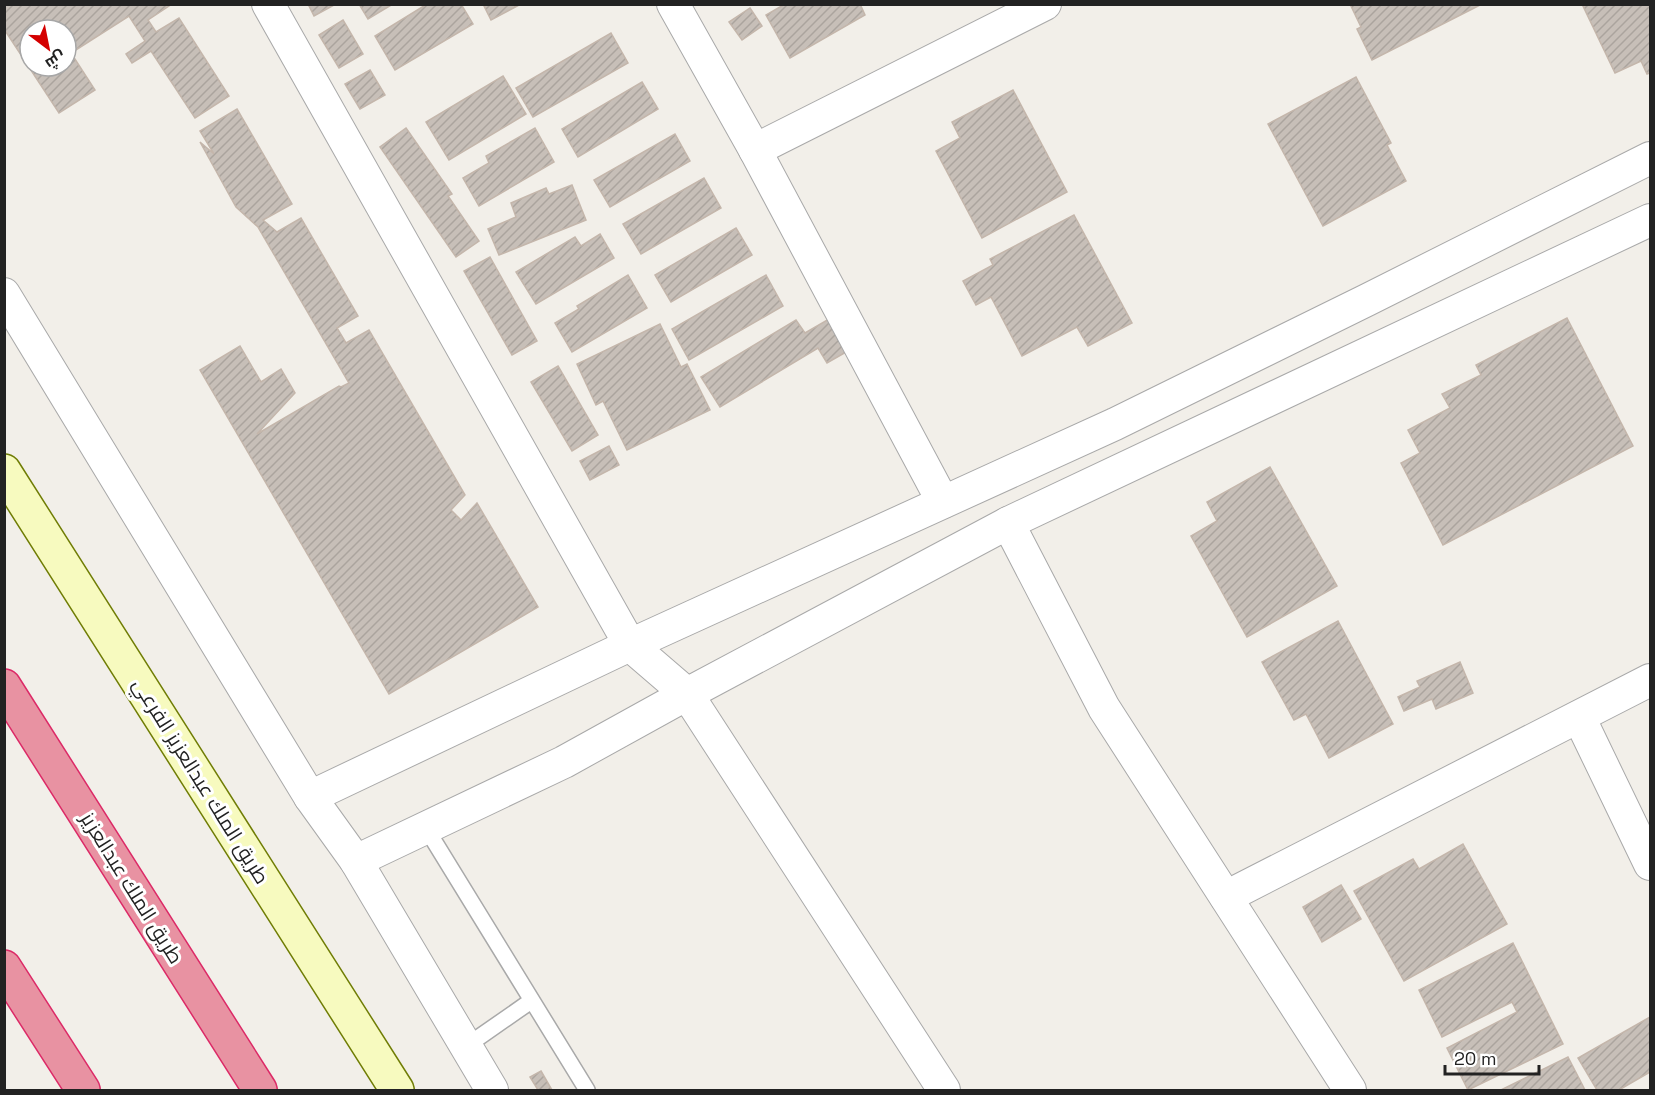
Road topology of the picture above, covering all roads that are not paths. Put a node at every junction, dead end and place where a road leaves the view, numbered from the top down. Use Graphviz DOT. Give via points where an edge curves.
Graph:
graph roads {
  1 [pos="268,4"];
  2 [pos="673,4"];
  3 [pos="1045,4"];
  4 [pos="755,150"];
  5 [pos="1650,158"];
  6 [pos="1650,220"];
  7 [pos="4,294"];
  8 [pos="4,471"];
  9 [pos="943,502"];
  10 [pos="1008,523"];
  11 [pos="630,645"];
  12 [pos="1650,680"];
  13 [pos="4,686"];
  14 [pos="687,694"];
  15 [pos="1579,717"];
  16 [pos="310,797"];
  17 [pos="426,828"];
  18 [pos="356,861"];
  19 [pos="1650,864"];
  20 [pos="1226,897"];
  21 [pos="4,967"];
  22 [pos="531,1001"];
  23 [pos="465,1047"];
  24 [pos="82,1090"];
  25 [pos="260,1090"];
  26 [pos="397,1090"];
  27 [pos="492,1090"];
  28 [pos="587,1090"];
  29 [pos="944,1090"];
  30 [pos="1350,1090"];
  1 -- 11 [label="street"];
  2 -- 4 [label="street"];
  3 -- 4 [label="street"];
  4 -- 9 [label="street"];
  5 -- 9 [label="street" via="1115,424"];
  6 -- 10 [label="street"];
  7 -- 16 [label="street"];
  8 -- 26 [label="main road, طريق الملك عبدالعزيز الفرعي"];
  9 -- 11 [label="street"];
  10 -- 14 [label="street"];
  10 -- 20 [label="street" via="1104,708"];
  11 -- 14 [label="street"];
  11 -- 16 [label="street"];
  12 -- 15 [label="street"];
  13 -- 25 [label="highway, طريق الملك عبدالعزيز"];
  14 -- 17 [label="street" via="564,762"];
  14 -- 29 [label="street"];
  15 -- 19 [label="street"];
  15 -- 20 [label="street"];
  16 -- 18 [label="street"];
  17 -- 18 [label="street"];
  17 -- 22 [label="lane"];
  18 -- 23 [label="street"];
  20 -- 30 [label="street"];
  21 -- 24 [label="highway"];
  22 -- 23 [label="lane"];
  22 -- 28 [label="lane"];
  23 -- 27 [label="street"];
}
